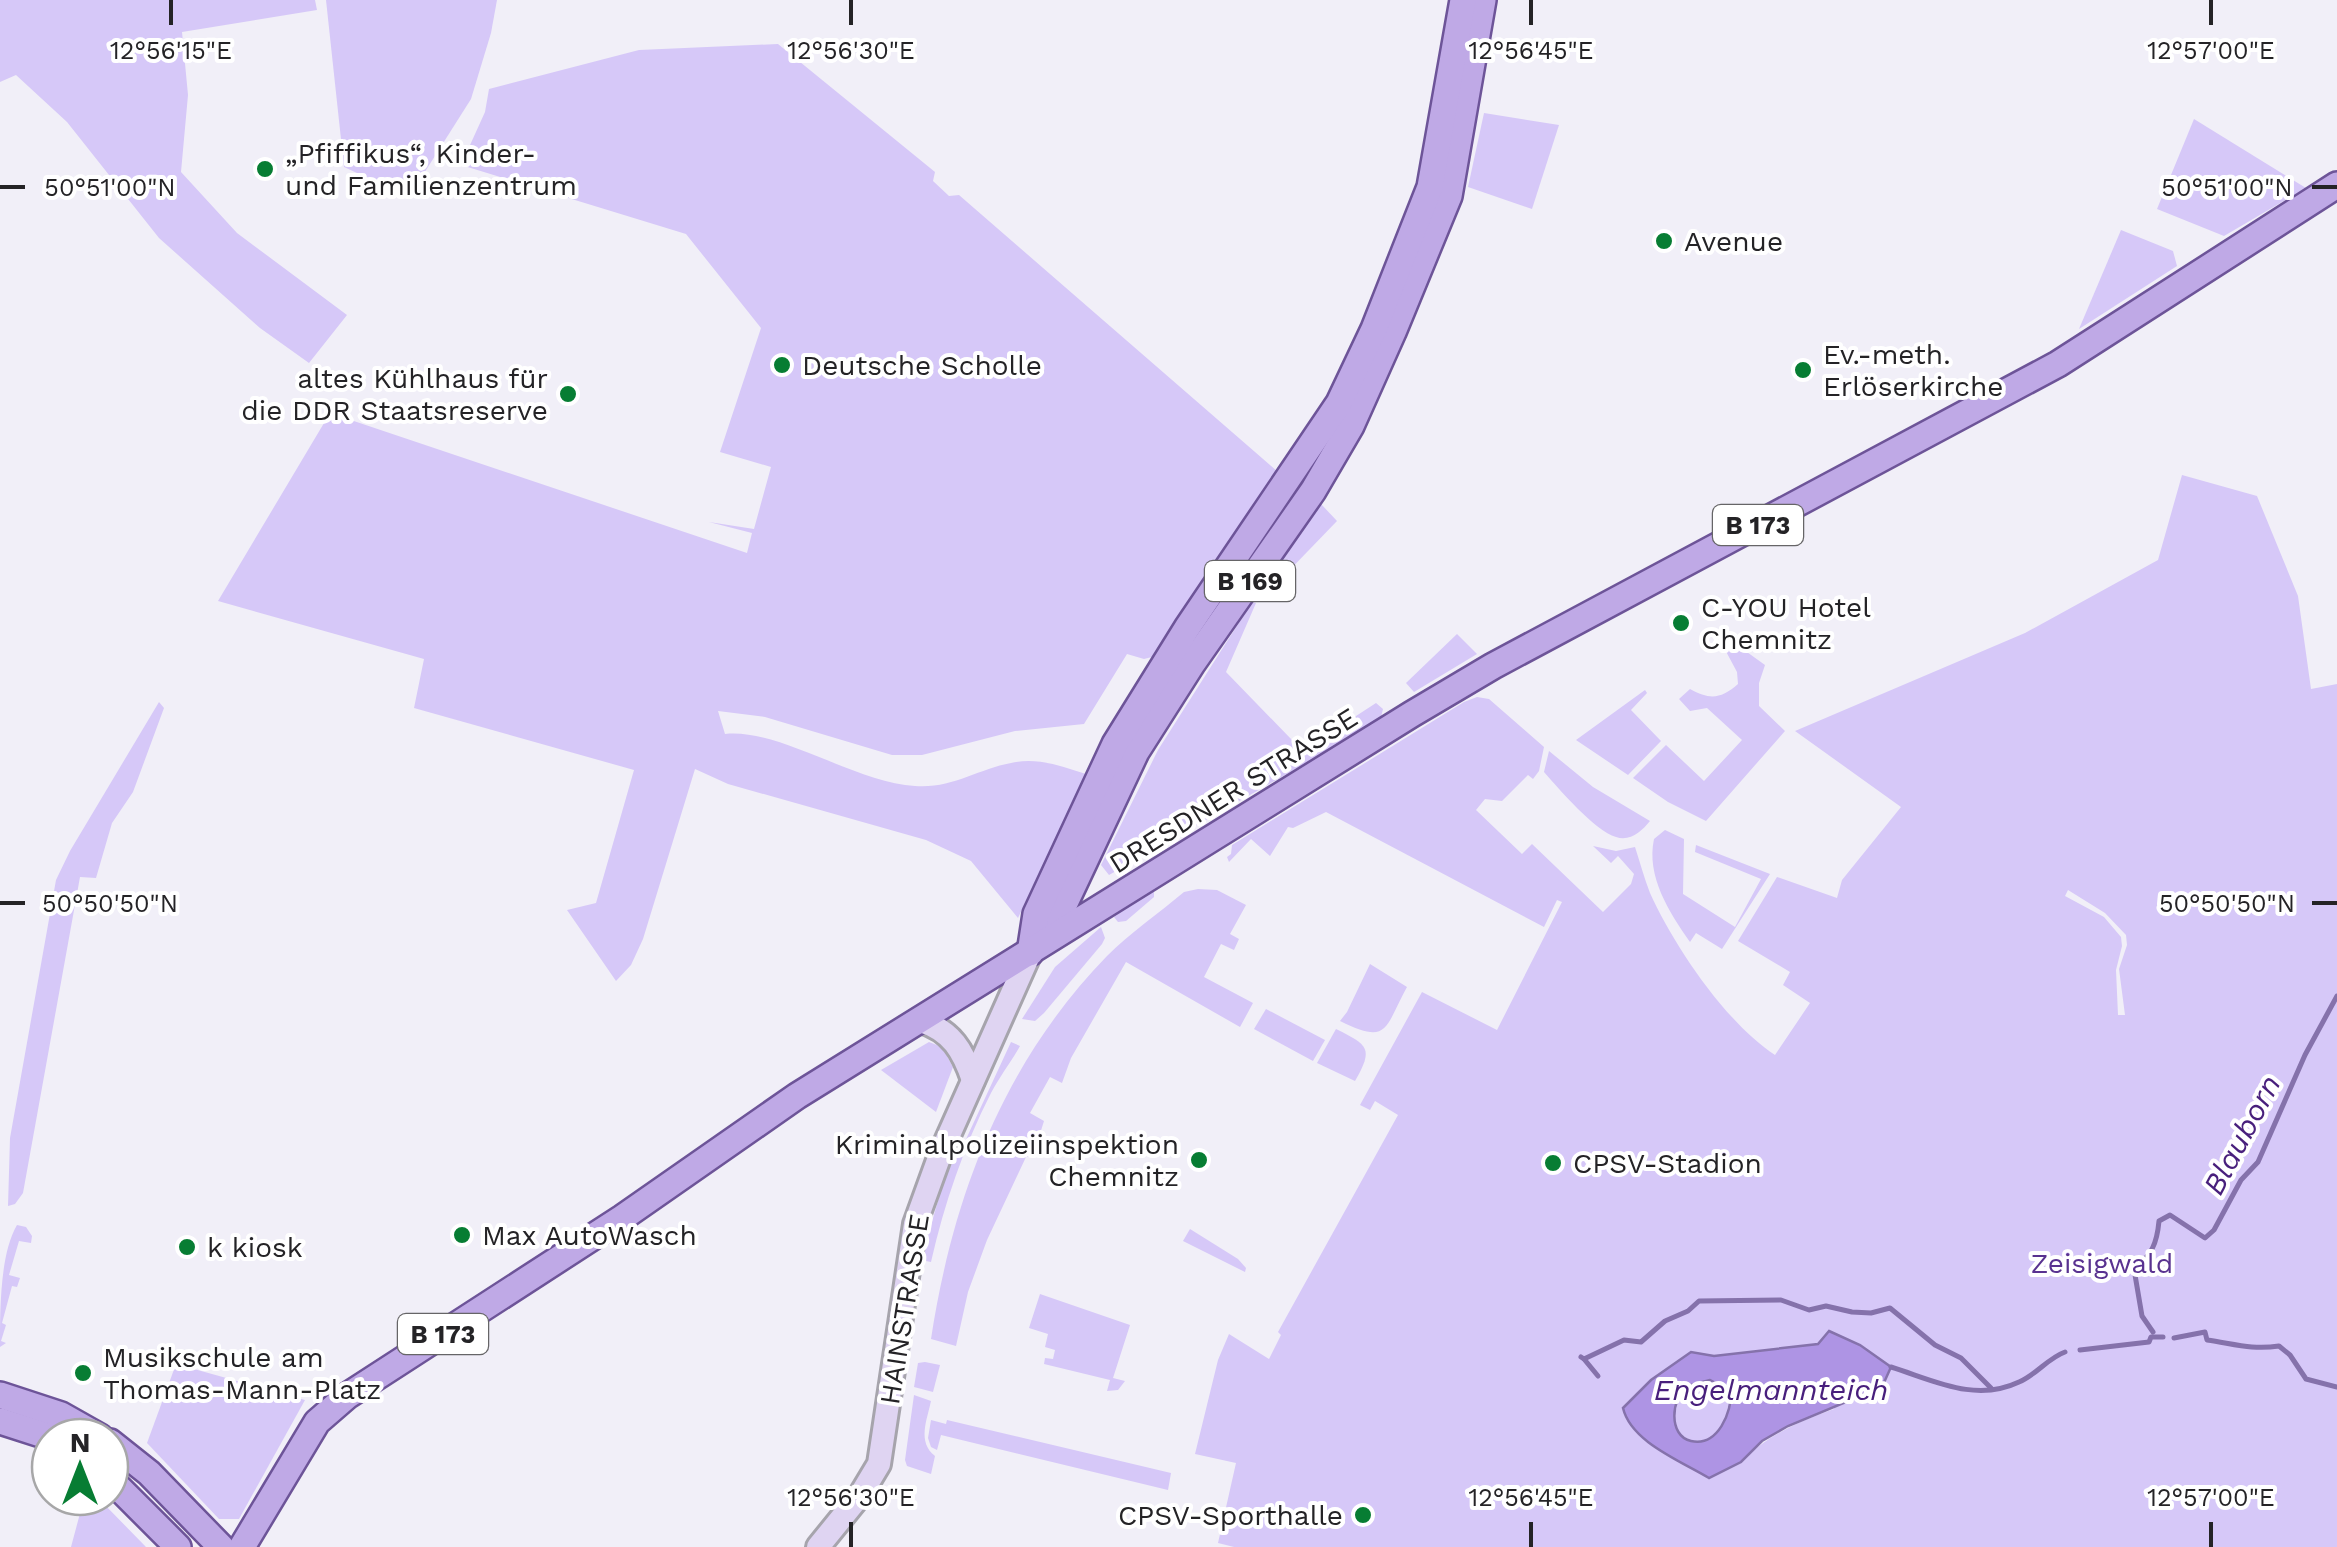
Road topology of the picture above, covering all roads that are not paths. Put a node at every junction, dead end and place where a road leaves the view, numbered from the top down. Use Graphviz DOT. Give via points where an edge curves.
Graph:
graph roads {
  1 [pos="1463,0"];
  2 [pos="1483,0"];
  3 [pos="2337,185"];
  4 [pos="1030,953"];
  5 [pos="921,1022"];
  6 [pos="973,1080"];
  7 [pos="0,1396"];
  8 [pos="65,1417"];
  9 [pos="0,1421"];
  10 [pos="30,1431"];
  11 [pos="130,1458"];
  12 [pos="130,1499"];
  13 [pos="178,1547"];
  14 [pos="221,1547"];
  15 [pos="242,1547"];
  16 [pos="818,1547"];
  1 -- 4 [label="main road, B 169" via="1430,187 1374,329 1339,402 1115,744 1036,914"];
  2 -- 4 [label="main road, B 169" via="1448,196 1350,426 1313,492 1136,752 1057,920"];
  3 -- 4 [label="main road, DRESDNER STRASSE / B 173" via="2058,364 1492,666"];
  4 -- 5 [label="main road, DRESDNER STRASSE / B 173"];
  4 -- 6 [label="main road, HAINSTRASSE"];
  5 -- 6 [label="main road" via="947,1033"];
  5 -- 15 [label="main road, DRESDNER STRASSE / B 173" via="797,1096 346,1396 317,1422"];
  6 -- 16 [label="main road, HAINSTRASSE" via="915,1224 879,1464"];
  7 -- 8 [label="main road"];
  9 -- 10 [label="main road"];
  11 -- 14 [label="main road"];
  12 -- 13 [label="main road"];
}
